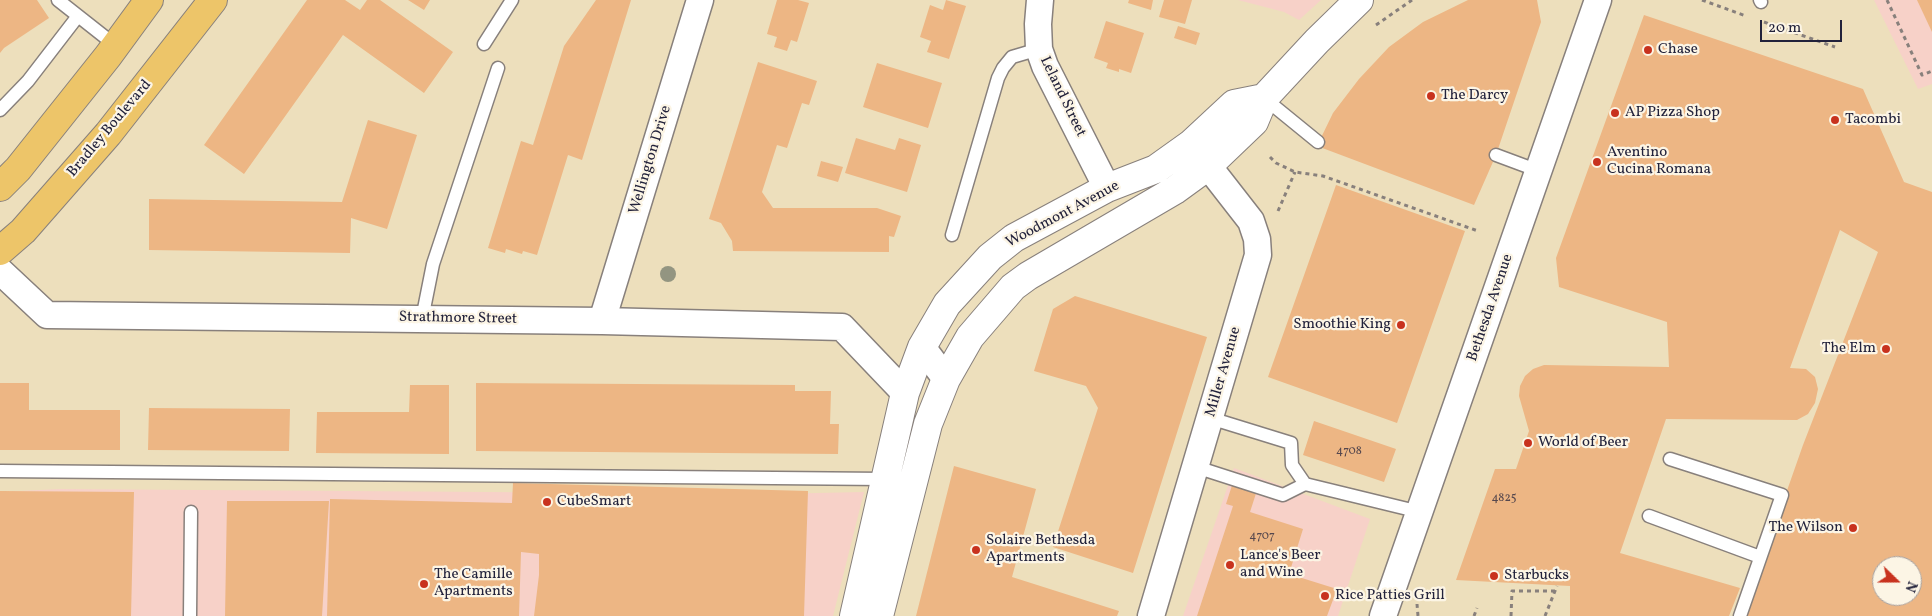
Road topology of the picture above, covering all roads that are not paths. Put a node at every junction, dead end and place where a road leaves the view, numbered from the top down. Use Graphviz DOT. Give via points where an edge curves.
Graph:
graph roads {
  1 [pos="58,0"];
  2 [pos="148,0"];
  3 [pos="213,0"];
  4 [pos="512,0"];
  5 [pos="700,0"];
  6 [pos="1040,0"];
  7 [pos="1359,0"];
  8 [pos="1598,0"];
  9 [pos="78,16"];
  10 [pos="484,44"];
  11 [pos="116,45"];
  12 [pos="1039,49"];
  13 [pos="498,68"];
  14 [pos="1264,98"];
  15 [pos="0,110"];
  16 [pos="1318,142"];
  17 [pos="1191,144"];
  18 [pos="1496,156"];
  19 [pos="1208,166"];
  20 [pos="1539,171"];
  21 [pos="9,178"];
  22 [pos="1107,188"];
  23 [pos="0,204"];
  24 [pos="952,234"];
  25 [pos="0,251"];
  26 [pos="0,271"];
  27 [pos="422,319"];
  28 [pos="602,321"];
  29 [pos="922,348"];
  30 [pos="946,379"];
  31 [pos="904,393"];
  32 [pos="1210,418"];
  33 [pos="1670,459"];
  34 [pos="1196,468"];
  35 [pos="0,471"];
  36 [pos="884,480"];
  37 [pos="1306,484"];
  38 [pos="191,512"];
  39 [pos="1420,512"];
  40 [pos="1649,516"];
  41 [pos="1760,557"];
  42 [pos="190,616"];
  43 [pos="854,616"];
  44 [pos="879,616"];
  45 [pos="1151,616"];
  46 [pos="1384,616"];
  47 [pos="1740,616"];
  1 -- 9 [label="lane"];
  2 -- 11 [label="main road"];
  3 -- 25 [label="main road, Bradley Boulevard" via="108,134 23,231"];
  4 -- 10 [label="lane"];
  5 -- 28 [label="street, Wellington Drive"];
  6 -- 12 [label="street, Leland Street"];
  7 -- 14 [label="street"];
  8 -- 20 [label="street, Bethesda Avenue"];
  9 -- 11 [label="lane"];
  9 -- 15 [label="lane" via="28,81"];
  11 -- 21 [label="main road"];
  12 -- 22 [label="street, Leland Street"];
  12 -- 24 [label="lane" via="1012,57 998,78"];
  13 -- 27 [label="lane" via="433,264"];
  14 -- 16 [label="lane"];
  14 -- 17 [label="street, Woodmont Avenue" via="1234,104"];
  14 -- 19 [label="street" via="1254,122"];
  17 -- 19 [label="street, Miller Avenue"];
  17 -- 22 [label="street, Woodmont Avenue" via="1156,170"];
  18 -- 20 [label="lane"];
  19 -- 30 [label="street" via="1175,190 1013,287 970,337"];
  19 -- 32 [label="street, Miller Avenue" via="1251,221 1258,255"];
  20 -- 39 [label="street, Bethesda Avenue"];
  21 -- 23 [label="main road"];
  22 -- 29 [label="street, Woodmont Avenue" via="1014,238 990,256 947,304"];
  26 -- 27 [label="street, Strathmore Street" via="47,315"];
  27 -- 28 [label="street, Strathmore Street"];
  28 -- 31 [label="street, Strathmore Street" via="842,327"];
  29 -- 30 [label="street"];
  29 -- 31 [label="street, Woodmont Avenue"];
  30 -- 44 [label="street" via="928,424"];
  31 -- 36 [label="street, Woodmont Avenue"];
  32 -- 34 [label="street, Miller Avenue"];
  32 -- 37 [label="lane" via="1291,443 1292,465"];
  33 -- 41 [label="lane" via="1782,495"];
  34 -- 37 [label="lane" via="1283,495"];
  34 -- 45 [label="street, Miller Avenue"];
  35 -- 36 [label="lane"];
  36 -- 43 [label="street, Woodmont Avenue"];
  37 -- 39 [label="lane"];
  38 -- 42 [label="lane"];
  39 -- 46 [label="street, Bethesda Avenue"];
  40 -- 41 [label="lane"];
  41 -- 47 [label="lane"];
}
